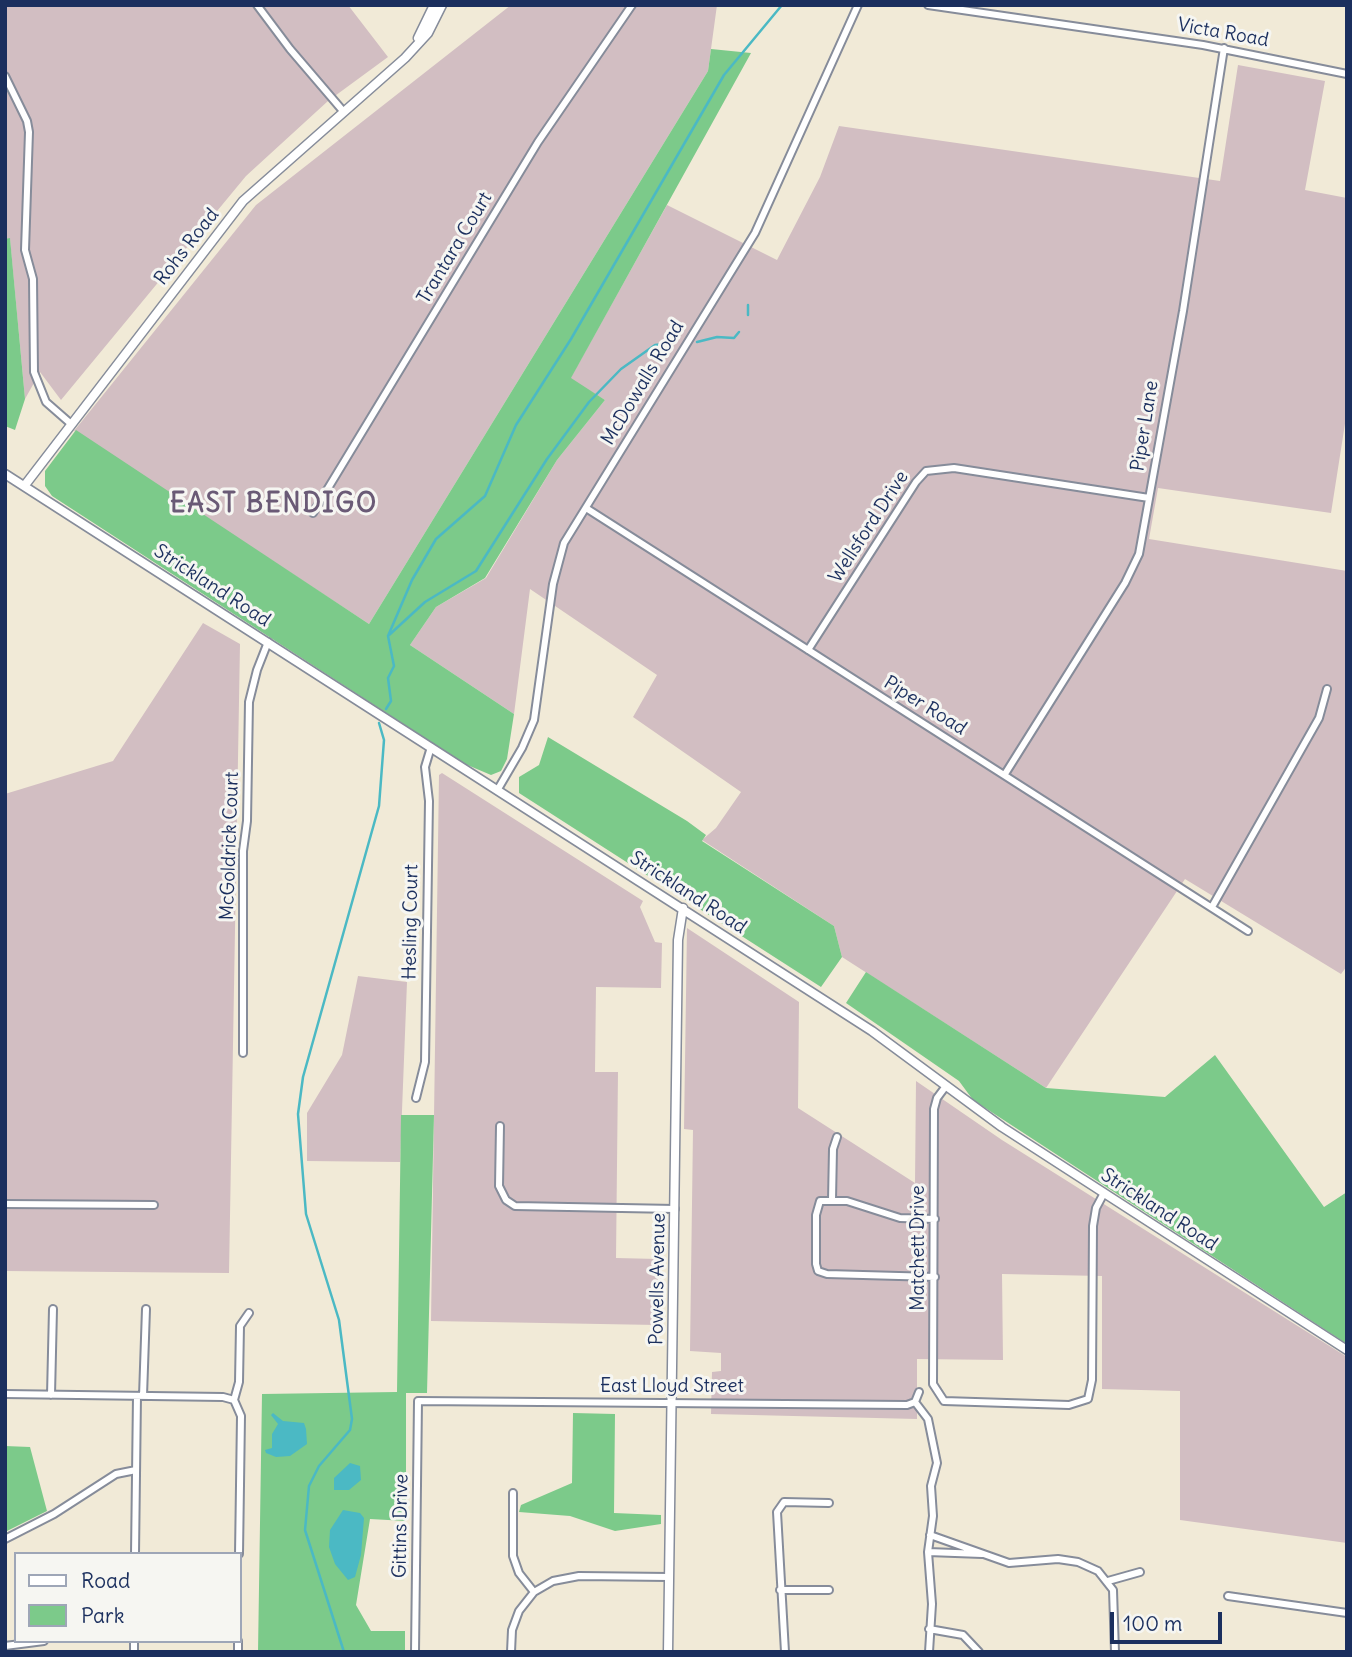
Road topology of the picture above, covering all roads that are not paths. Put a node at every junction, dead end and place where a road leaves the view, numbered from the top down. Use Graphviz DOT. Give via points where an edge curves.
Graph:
graph roads {
  1 [pos="257,5"];
  2 [pos="434,5"];
  3 [pos="442,5"];
  4 [pos="632,5"];
  5 [pos="858,5"];
  6 [pos="928,5"];
  7 [pos="1224,48"];
  8 [pos="405,58"];
  9 [pos="1347,74"];
  10 [pos="5,76"];
  11 [pos="344,111"];
  12 [pos="70,423"];
  13 [pos="5,474"];
  14 [pos="25,485"];
  15 [pos="1149,498"];
  16 [pos="586,508"];
  17 [pos="313,513"];
  18 [pos="268,642"];
  19 [pos="808,650"];
  20 [pos="1327,689"];
  21 [pos="431,747"];
  22 [pos="1005,774"];
  23 [pos="498,789"];
  24 [pos="1212,907"];
  25 [pos="683,908"];
  26 [pos="1248,931"];
  27 [pos="243,1053"];
  28 [pos="946,1086"];
  29 [pos="416,1098"];
  30 [pos="499,1126"];
  31 [pos="837,1137"];
  32 [pos="1104,1193"];
  33 [pos="832,1200"];
  34 [pos="5,1204"];
  35 [pos="154,1205"];
  36 [pos="675,1209"];
  37 [pos="935,1219"];
  38 [pos="935,1277"];
  39 [pos="53,1309"];
  40 [pos="146,1309"];
  41 [pos="249,1313"];
  42 [pos="1347,1350"];
  43 [pos="919,1392"];
  44 [pos="5,1394"];
  45 [pos="51,1395"];
  46 [pos="140,1396"];
  47 [pos="234,1400"];
  48 [pos="418,1401"];
  49 [pos="915,1402"];
  50 [pos="672,1403"];
  51 [pos="136,1470"];
  52 [pos="513,1493"];
  53 [pos="829,1503"];
  54 [pos="930,1535"];
  55 [pos="5,1539"];
  56 [pos="135,1552"];
  57 [pos="239,1552"];
  58 [pos="928,1552"];
  59 [pos="984,1555"];
  60 [pos="1139,1572"];
  61 [pos="669,1577"];
  62 [pos="1108,1581"];
  63 [pos="780,1590"];
  64 [pos="829,1590"];
  65 [pos="534,1592"];
  66 [pos="1228,1596"];
  67 [pos="1347,1613"];
  68 [pos="929,1629"];
  69 [pos="28,1643"];
  70 [pos="5,1646"];
  71 [pos="415,1652"];
  72 [pos="510,1652"];
  73 [pos="668,1652"];
  74 [pos="785,1652"];
  75 [pos="929,1652"];
  76 [pos="979,1652"];
  77 [pos="1115,1652"];
  1 -- 11 [label="street"];
  2 -- 8 [label="main road, Rohs Road"];
  3 -- 8 [label="main road, Rohs Road" via="428,33"];
  4 -- 17 [label="street, Trantara Court" via="538,142"];
  5 -- 16 [label="street, McDowalls Road" via="766,212"];
  6 -- 7 [label="street, Victa Road"];
  7 -- 9 [label="street, Victa Road"];
  7 -- 15 [label="street, Piper Lane"];
  8 -- 11 [label="main road, Rohs Road"];
  10 -- 12 [label="street" via="29,132 25,250 33,279 34,372 47,402"];
  11 -- 12 [label="main road, Rohs Road" via="243,201"];
  12 -- 14 [label="main road, Rohs Road"];
  13 -- 14 [label="main road, Strickland Road"];
  14 -- 18 [label="main road, Strickland Road"];
  15 -- 19 [label="street, Wellsford Drive" via="954,468 926,471"];
  15 -- 22 [label="street, Piper Lane" via="1130,575"];
  16 -- 19 [label="street, Piper Road"];
  16 -- 23 [label="street, McDowalls Road" via="568,534 557,563 534,720"];
  18 -- 21 [label="main road, Strickland Road"];
  18 -- 27 [label="street, McGoldrick Court" via="249,702"];
  19 -- 22 [label="street, Piper Road"];
  20 -- 24 [label="street" via="1319,718"];
  21 -- 23 [label="main road, Strickland Road"];
  21 -- 29 [label="street, Hesling Court" via="425,767 429,801 425,1062"];
  22 -- 24 [label="street, Piper Road"];
  23 -- 25 [label="main road, Strickland Road"];
  24 -- 26 [label="street, Piper Road"];
  25 -- 28 [label="main road, Strickland Road" via="872,1031"];
  25 -- 36 [label="main road, Powells Avenue" via="678,940"];
  28 -- 32 [label="main road, Strickland Road"];
  28 -- 37 [label="street, Matchett Drive" via="934,1110"];
  30 -- 36 [label="street" via="499,1186 510,1204"];
  31 -- 33 [label="street"];
  32 -- 38 [label="street, Matchett Drive" via="1093,1226 1092,1385 1084,1402 953,1403 941,1398 933,1384"];
  32 -- 42 [label="main road, Strickland Road"];
  33 -- 37 [label="street" via="900,1218"];
  33 -- 38 [label="street" via="820,1202 817,1208 818,1271"];
  34 -- 35 [label="street"];
  36 -- 50 [label="main road, Powells Avenue"];
  37 -- 38 [label="street, Matchett Drive"];
  39 -- 45 [label="street"];
  40 -- 46 [label="street"];
  41 -- 47 [label="street" via="240,1326 239,1387"];
  43 -- 49 [label="street"];
  44 -- 45 [label="street"];
  45 -- 46 [label="street"];
  46 -- 47 [label="street"];
  46 -- 51 [label="street"];
  47 -- 57 [label="street" via="241,1416"];
  48 -- 50 [label="street, East Lloyd Street"];
  48 -- 71 [label="street, Gittins Drive"];
  49 -- 50 [label="street, East Lloyd Street"];
  49 -- 54 [label="street" via="928,1419 936,1454"];
  50 -- 61 [label="main road, Powells Avenue"];
  51 -- 55 [label="street" via="116,1474"];
  51 -- 56 [label="street"];
  52 -- 65 [label="street" via="513,1556"];
  53 -- 63 [label="street" via="784,1502 778,1508"];
  54 -- 58 [label="street"];
  54 -- 59 [label="street"];
  58 -- 59 [label="street"];
  58 -- 68 [label="street"];
  59 -- 62 [label="street" via="1009,1563 1072,1560 1091,1567"];
  60 -- 62 [label="street"];
  61 -- 65 [label="street" via="570,1577"];
  61 -- 73 [label="main road, Powells Avenue"];
  62 -- 77 [label="street" via="1114,1601"];
  63 -- 64 [label="street"];
  63 -- 74 [label="street"];
  65 -- 72 [label="street" via="516,1617"];
  66 -- 67 [label="street"];
  68 -- 75 [label="street"];
  68 -- 76 [label="street" via="962,1635"];
  69 -- 70 [label="street"];
}
